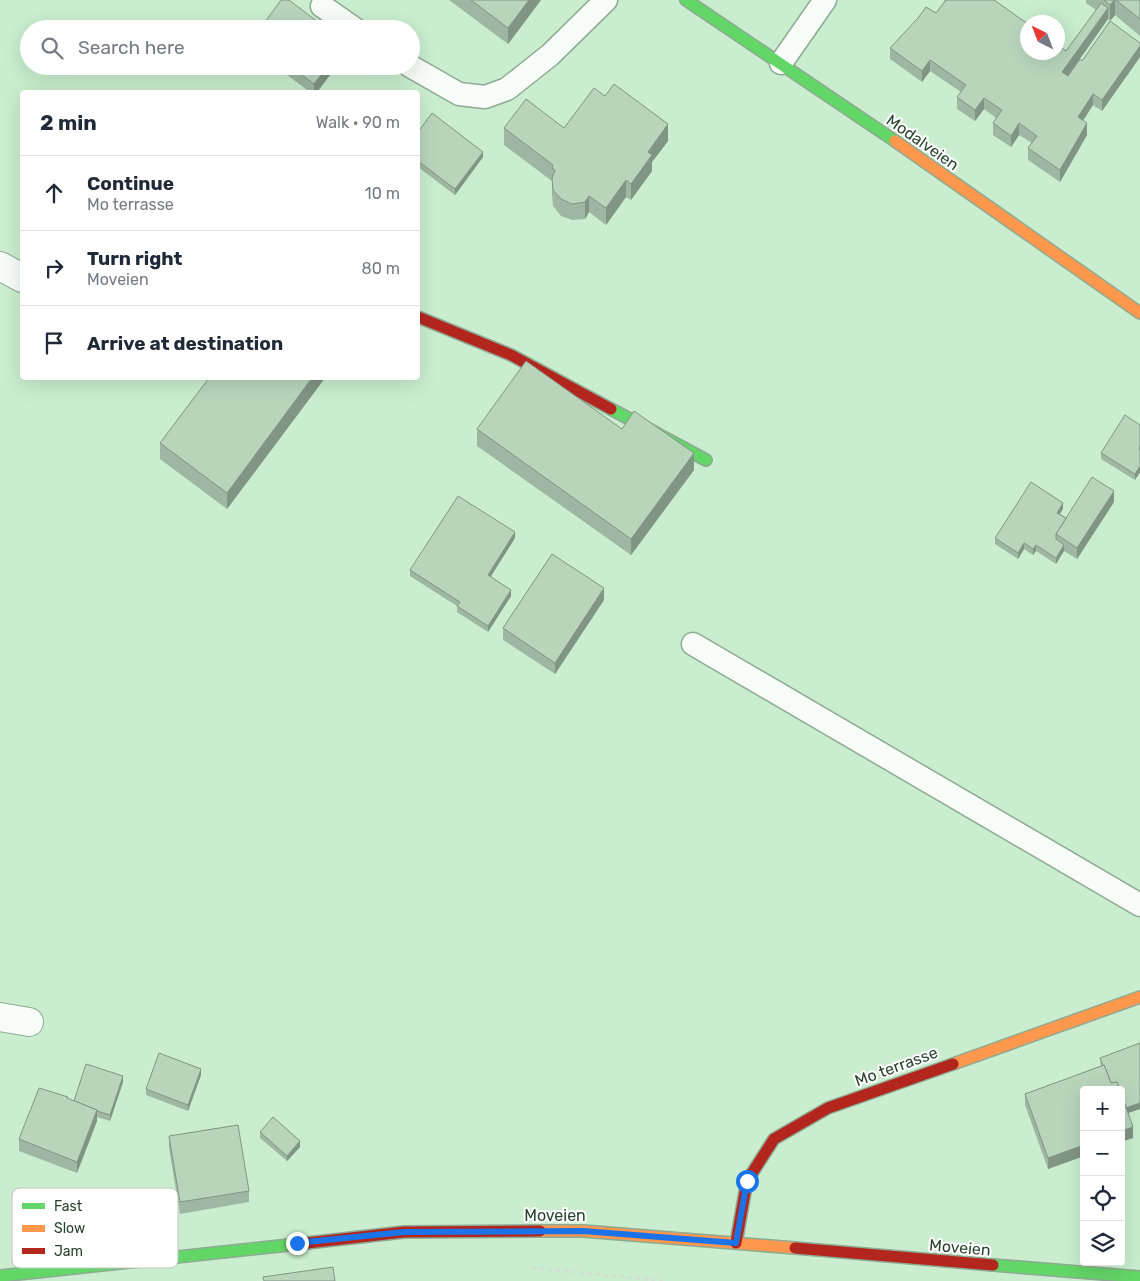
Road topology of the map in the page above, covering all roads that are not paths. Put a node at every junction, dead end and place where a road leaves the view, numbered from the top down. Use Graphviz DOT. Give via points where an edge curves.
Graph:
graph roads {
  1 [pos="606,0"];
  2 [pos="686,0"];
  3 [pos="825,0"];
  4 [pos="322,6"];
  5 [pos="342,20"];
  6 [pos="781,63"];
  7 [pos="420,72"];
  8 [pos="0,266"];
  9 [pos="20,277"];
  10 [pos="1140,313"];
  11 [pos="420,318"];
  12 [pos="706,460"];
  13 [pos="693,644"];
  14 [pos="1140,905"];
  15 [pos="1140,997"];
  16 [pos="0,1016"];
  17 [pos="29,1022"];
  18 [pos="736,1243"];
  19 [pos="178,1257"];
  20 [pos="73,1268"];
  21 [pos="0,1276"];
  22 [pos="1140,1277"];
  1 -- 7 [label="lane" via="543,61 508,89 486,97 459,94"];
  2 -- 6 [label="street, Modalveien"];
  3 -- 6 [label="lane"];
  4 -- 5 [label="lane"];
  6 -- 10 [label="street, Modalveien"];
  8 -- 9 [label="street"];
  11 -- 12 [label="street" via="511,355"];
  13 -- 14 [label="lane"];
  15 -- 18 [label="street, Mo terrasse" via="828,1108 774,1139 747,1181"];
  16 -- 17 [label="street"];
  18 -- 19 [label="street, Moveien" via="583,1231 404,1232"];
  18 -- 22 [label="street, Moveien"];
  20 -- 21 [label="street, Moveien"];
}
